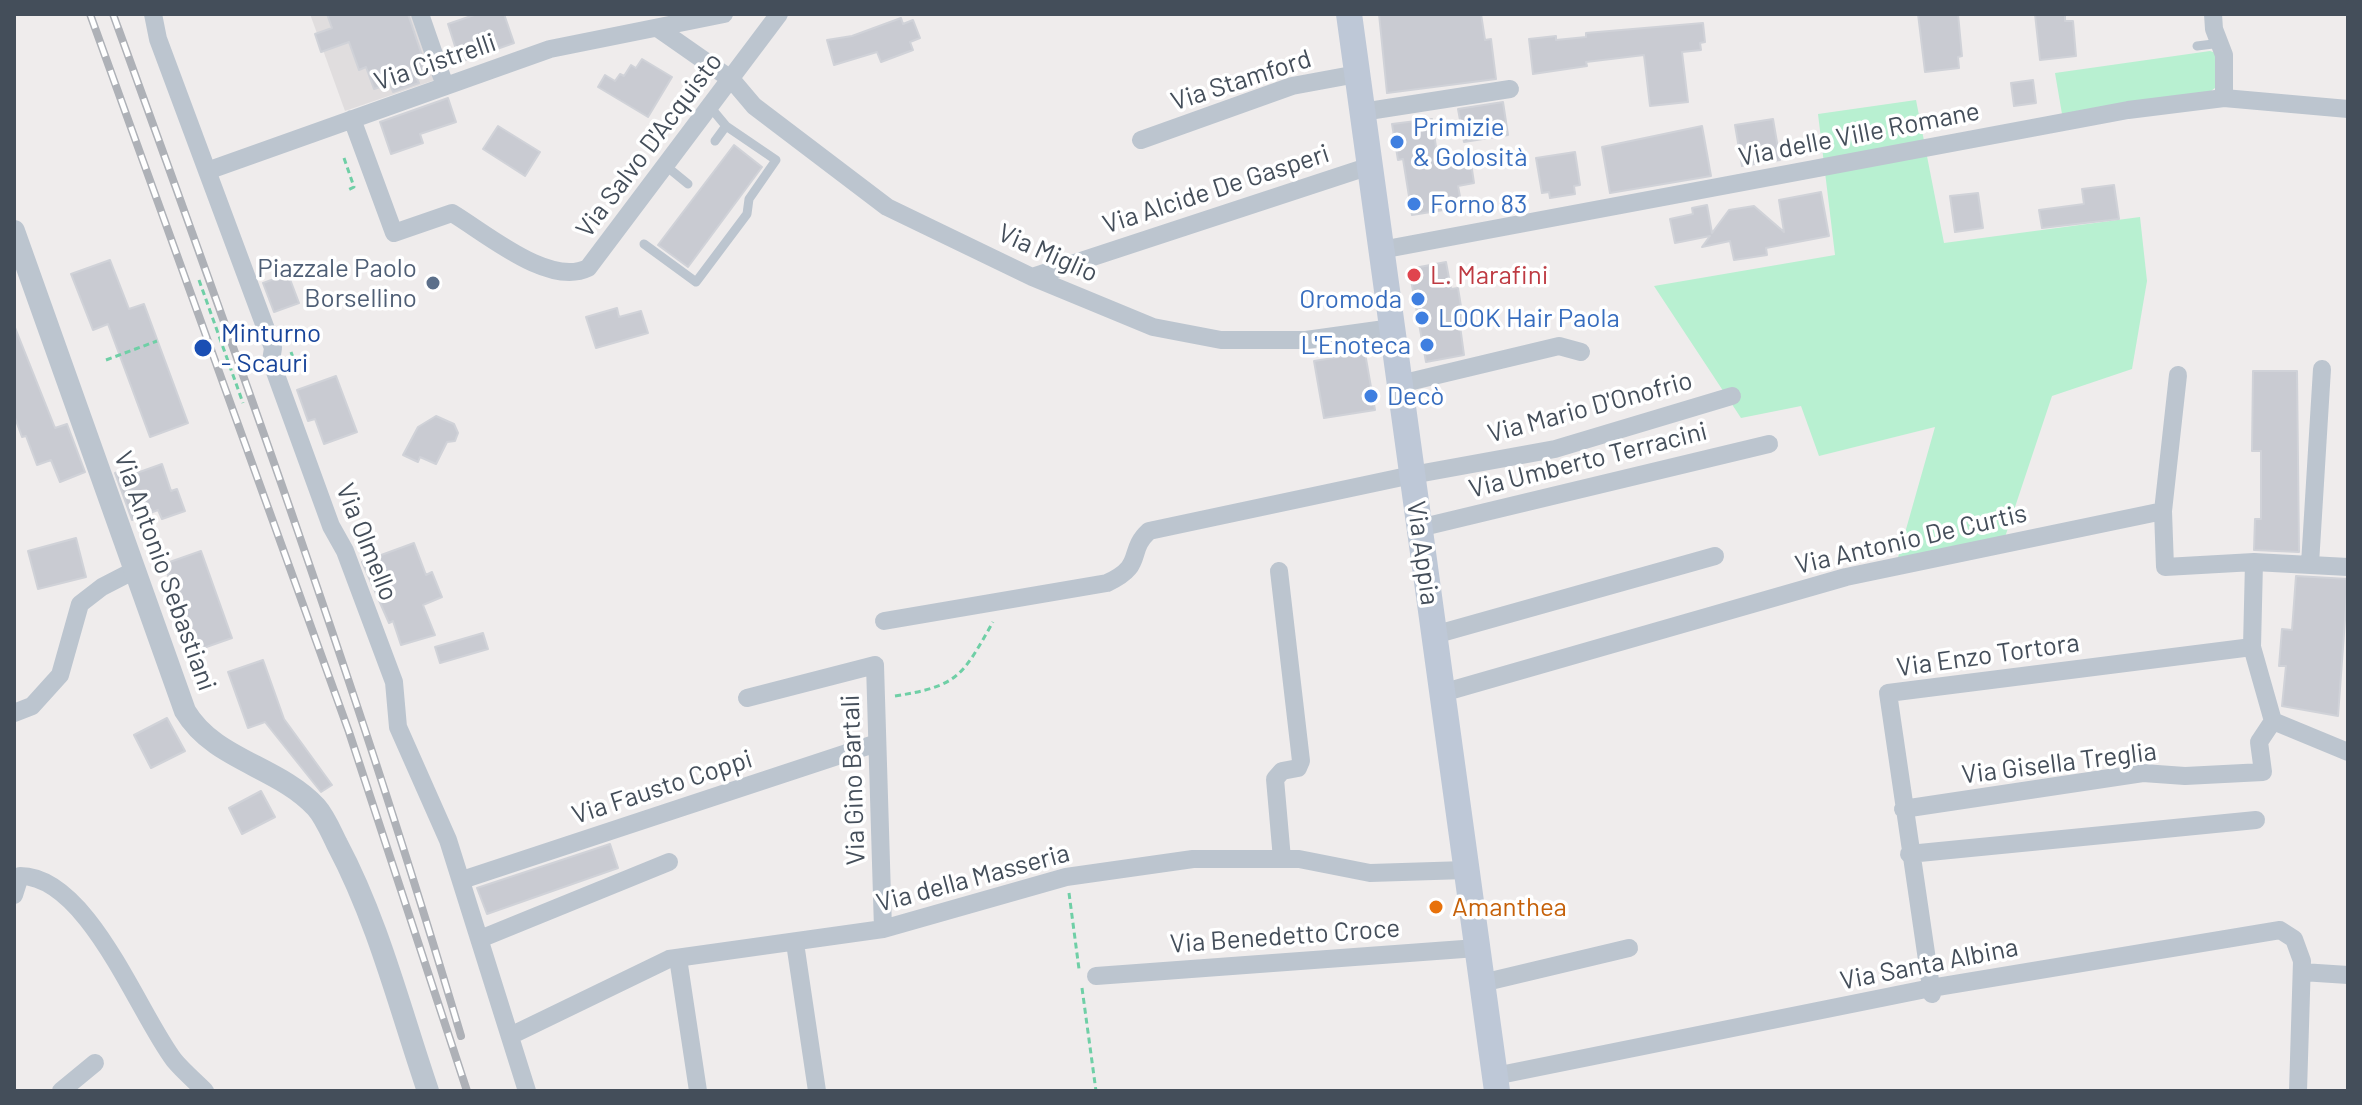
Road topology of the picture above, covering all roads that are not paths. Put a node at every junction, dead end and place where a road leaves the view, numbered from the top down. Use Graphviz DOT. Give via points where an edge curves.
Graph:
graph roads {
  1 [pos="153,14"];
  2 [pos="420,14"];
  3 [pos="724,14"];
  4 [pos="779,14"];
  5 [pos="1349,14"];
  6 [pos="2213,14"];
  7 [pos="659,29"];
  8 [pos="2221,43"];
  9 [pos="2197,46"];
  10 [pos="1357,74"];
  11 [pos="732,80"];
  12 [pos="445,86"];
  13 [pos="1510,89"];
  14 [pos="2224,98"];
  15 [pos="711,108"];
  16 [pos="2348,109"];
  17 [pos="1362,112"];
  18 [pos="352,119"];
  19 [pos="726,126"];
  20 [pos="1141,140"];
  21 [pos="715,141"];
  22 [pos="666,166"];
  23 [pos="1370,166"];
  24 [pos="207,171"];
  25 [pos="688,184"];
  26 [pos="14,231"];
  27 [pos="644,244"];
  28 [pos="1381,250"];
  29 [pos="20,269"];
  30 [pos="1032,277"];
  31 [pos="1392,328"];
  32 [pos="1581,352"];
  33 [pos="2322,369"];
  34 [pos="2178,375"];
  35 [pos="1400,384"];
  36 [pos="1732,396"];
  37 [pos="1769,444"];
  38 [pos="1412,475"];
  39 [pos="2163,511"];
  40 [pos="1419,528"];
  41 [pos="1715,556"];
  42 [pos="2254,562"];
  43 [pos="2310,564"];
  44 [pos="2348,567"];
  45 [pos="135,570"];
  46 [pos="1279,571"];
  47 [pos="884,621"];
  48 [pos="1434,635"];
  49 [pos="2252,647"];
  50 [pos="1442,693"];
  51 [pos="747,698"];
  52 [pos="14,713"];
  53 [pos="2273,721"];
  54 [pos="877,743"];
  55 [pos="2348,752"];
  56 [pos="1903,809"];
  57 [pos="2256,820"];
  58 [pos="1909,854"];
  59 [pos="1282,859"];
  60 [pos="669,862"];
  61 [pos="1466,870"];
  62 [pos="462,880"];
  63 [pos="14,895"];
  64 [pos="883,929"];
  65 [pos="480,939"];
  66 [pos="795,943"];
  67 [pos="1477,948"];
  68 [pos="1629,948"];
  69 [pos="678,958"];
  70 [pos="2302,972"];
  71 [pos="2348,975"];
  72 [pos="1096,976"];
  73 [pos="1482,983"];
  74 [pos="1931,991"];
  75 [pos="510,1036"];
  76 [pos="95,1063"];
  77 [pos="1496,1083"];
  78 [pos="61,1091"];
  79 [pos="205,1091"];
  80 [pos="428,1091"];
  81 [pos="527,1091"];
  82 [pos="698,1091"];
  83 [pos="817,1091"];
  84 [pos="2298,1091"];
  1 -- 24 [label="street, Via Olmello"];
  2 -- 12 [label="street"];
  3 -- 7 [label="street, Via Cistrelli"];
  4 -- 11 [label="street, Via Salvo D'Acquisto"];
  5 -- 10 [label="main road, Via Appia"];
  6 -- 8 [label="street"];
  7 -- 11 [label="street, Via Miglio"];
  7 -- 12 [label="street, Via Cistrelli" via="550,49"];
  8 -- 9 [label="lane"];
  8 -- 14 [label="street"];
  10 -- 17 [label="main road, Via Appia"];
  10 -- 20 [label="street, Via Stamford" via="1292,86"];
  11 -- 15 [label="street, Via Salvo D'Acquisto"];
  11 -- 30 [label="street, Via Miglio" via="754,106 887,207"];
  12 -- 18 [label="street, Via Cistrelli"];
  13 -- 17 [label="street"];
  14 -- 16 [label="street, Via delle Ville Romane"];
  14 -- 28 [label="street, Via delle Ville Romane" via="2128,110"];
  15 -- 19 [label="lane"];
  15 -- 22 [label="street, Via Salvo D'Acquisto"];
  17 -- 23 [label="main road, Via Appia"];
  18 -- 22 [label="street, Via Salvo D'Acquisto" via="394,233 452,213 550,272 574,275 588,268"];
  18 -- 24 [label="street"];
  19 -- 21 [label="lane"];
  19 -- 27 [label="lane" via="776,160 749,199 747,214 696,282"];
  22 -- 25 [label="lane"];
  23 -- 28 [label="main road, Via Appia"];
  23 -- 30 [label="street, Via Alcide De Gasperi"];
  24 -- 62 [label="street, Via Olmello" via="331,526 394,682 398,727 408,756 425,784"];
  26 -- 29 [label="street, Via Antonio Sebastiani"];
  28 -- 31 [label="main road, Via Appia"];
  29 -- 45 [label="street, Via Antonio Sebastiani"];
  30 -- 31 [label="street, Via Miglio" via="1153,327 1221,340 1306,340"];
  31 -- 35 [label="main road, Via Appia"];
  32 -- 35 [label="street" via="1559,346"];
  33 -- 43 [label="street"];
  34 -- 39 [label="street"];
  35 -- 38 [label="main road, Via Appia"];
  36 -- 38 [label="street, Via Mario D'Onofrio" via="1555,449"];
  37 -- 40 [label="street, Via Umberto Terracini"];
  38 -- 40 [label="main road, Via Appia"];
  38 -- 47 [label="street, Via Mario D'Onofrio" via="1149,531 1140,540 1136,562 1107,583"];
  39 -- 42 [label="street" via="2165,567"];
  39 -- 50 [label="street, Via Antonio De Curtis" via="1846,577"];
  40 -- 48 [label="main road, Via Appia"];
  41 -- 48 [label="street"];
  42 -- 43 [label="street"];
  42 -- 49 [label="street"];
  43 -- 44 [label="street"];
  45 -- 52 [label="street" via="80,604 60,675 32,706"];
  45 -- 80 [label="street, Via Antonio Sebastiani" via="195,728 209,741 286,781 318,809 355,878"];
  46 -- 59 [label="street" via="1301,761 1298,768 1282,771 1275,779"];
  48 -- 50 [label="main road, Via Appia"];
  49 -- 53 [label="street"];
  49 -- 56 [label="street, Via Enzo Tortora" via="1888,693"];
  50 -- 61 [label="main road, Via Appia"];
  51 -- 54 [label="street, Via Gino Bartali" via="875,665"];
  53 -- 55 [label="street"];
  53 -- 56 [label="street, Via Gisella Treglia" via="2259,742 2263,772 2143,773"];
  54 -- 62 [label="street, Via Fausto Coppi"];
  54 -- 64 [label="street, Via Gino Bartali"];
  56 -- 58 [label="street, Via Enzo Tortora"];
  57 -- 58 [label="street"];
  58 -- 74 [label="street, Via Enzo Tortora"];
  59 -- 61 [label="street, Via della Masseria" via="1370,873"];
  59 -- 64 [label="street, Via della Masseria" via="1193,859 1066,877"];
  60 -- 65 [label="street"];
  61 -- 67 [label="main road, Via Appia"];
  62 -- 65 [label="street, Via Olmello"];
  63 -- 79 [label="street" via="20,876 34,876 76,907 97,931 174,1060"];
  64 -- 66 [label="street, Via della Masseria"];
  65 -- 75 [label="street, Via Olmello"];
  66 -- 69 [label="street, Via della Masseria"];
  66 -- 83 [label="street"];
  67 -- 72 [label="street, Via Benedetto Croce"];
  67 -- 73 [label="main road, Via Appia"];
  68 -- 73 [label="street"];
  69 -- 75 [label="street, Via della Masseria"];
  69 -- 82 [label="street"];
  70 -- 71 [label="street"];
  70 -- 74 [label="street, Via Santa Albina" via="2294,939 2280,930"];
  70 -- 84 [label="street"];
  73 -- 77 [label="main road, Via Appia"];
  74 -- 77 [label="street, Via Santa Albina"];
  75 -- 81 [label="street, Via Olmello"];
  76 -- 78 [label="street"];
}
